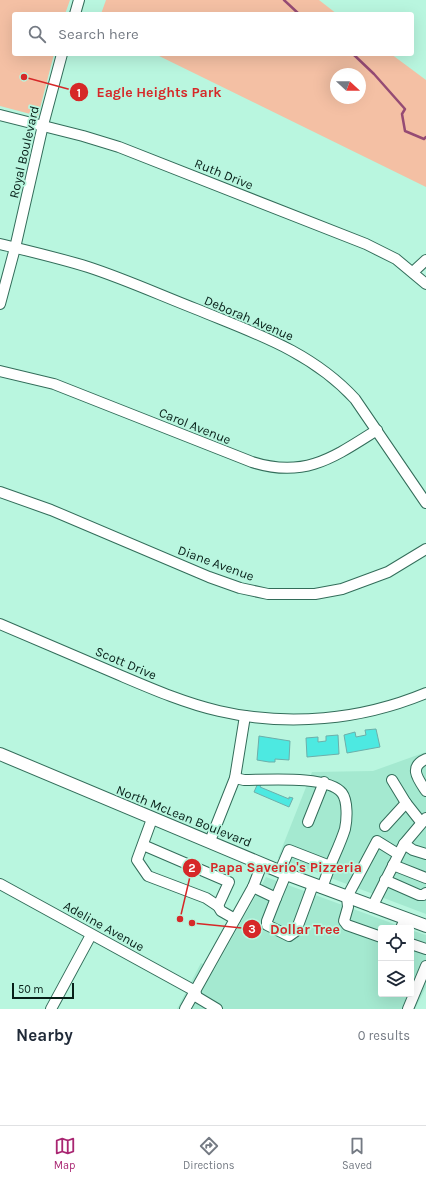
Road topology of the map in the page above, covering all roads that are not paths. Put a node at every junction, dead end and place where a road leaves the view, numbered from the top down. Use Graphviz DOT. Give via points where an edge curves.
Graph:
graph roads {
  1 [pos="79,0"];
  2 [pos="75,12"];
  3 [pos="61,56"];
  4 [pos="0,115"];
  5 [pos="43,126"];
  6 [pos="0,244"];
  7 [pos="15,248"];
  8 [pos="426,260"];
  9 [pos="413,272"];
  10 [pos="426,284"];
  11 [pos="0,304"];
  12 [pos="0,371"];
  13 [pos="377,430"];
  14 [pos="0,492"];
  15 [pos="426,502"];
  16 [pos="426,549"];
  17 [pos="0,624"];
  18 [pos="426,692"];
  19 [pos="245,716"];
  20 [pos="0,754"];
  21 [pos="426,759"];
  22 [pos="235,778"];
  23 [pos="392,780"];
  24 [pos="324,782"];
  25 [pos="426,791"];
  26 [pos="406,803"];
  27 [pos="152,819"];
  28 [pos="424,820"];
  29 [pos="308,822"];
  30 [pos="385,826"];
  31 [pos="210,842"];
  32 [pos="404,844"];
  33 [pos="142,845"];
  34 [pos="398,854"];
  35 [pos="426,854"];
  36 [pos="262,864"];
  37 [pos="393,865"];
  38 [pos="330,866"];
  39 [pos="283,873"];
  40 [pos="426,878"];
  41 [pos="385,880"];
  42 [pos="0,884"];
  43 [pos="318,886"];
  44 [pos="253,887"];
  45 [pos="426,894"];
  46 [pos="347,897"];
  47 [pos="276,898"];
  48 [pos="218,906"];
  49 [pos="372,907"];
  50 [pos="235,919"];
  51 [pos="403,923"];
  52 [pos="426,926"];
  53 [pos="92,935"];
  54 [pos="378,936"];
  55 [pos="414,945"];
  56 [pos="426,949"];
  57 [pos="426,966"];
  58 [pos="195,991"];
  59 [pos="52,1008"];
  60 [pos="185,1009"];
  61 [pos="217,1009"];
  62 [pos="408,1009"];
  1 -- 2 [label="street"];
  3 -- 5 [label="street, Royal Boulevard"];
  4 -- 5 [label="street, Ruth Drive"];
  5 -- 7 [label="street, Royal Boulevard"];
  5 -- 9 [label="street, Ruth Drive" via="118,147 158,162 373,247 396,259"];
  6 -- 7 [label="street, Deborah Avenue"];
  7 -- 11 [label="street, Royal Boulevard"];
  7 -- 13 [label="street, Deborah Avenue" via="89,267 272,340 323,369 355,399"];
  8 -- 9 [label="street"];
  9 -- 10 [label="street, Ruth Drive"];
  12 -- 13 [label="street, Carol Avenue" via="54,384 252,462 275,468 317,465 340,454"];
  13 -- 15 [label="street, Deborah Avenue"];
  14 -- 16 [label="street, Diane Avenue" via="51,510 209,577 268,594 308,594 364,583"];
  17 -- 19 [label="street, Scott Drive" via="164,694 218,711"];
  18 -- 19 [label="street, Scott Drive" via="390,706 341,717 294,720"];
  19 -- 22 [label="street"];
  20 -- 27 [label="main road, North McLean Boulevard"];
  21 -- 25 [label="street" via="416,765 415,770"];
  22 -- 24 [label="street"];
  22 -- 31 [label="street"];
  23 -- 26 [label="street"];
  24 -- 29 [label="street"];
  24 -- 38 [label="street" via="333,785 342,793 345,806 345,830"];
  26 -- 28 [label="street"];
  26 -- 30 [label="street"];
  27 -- 31 [label="main road, North McLean Boulevard"];
  27 -- 33 [label="street"];
  28 -- 32 [label="street"];
  31 -- 36 [label="main road, North McLean Boulevard"];
  32 -- 34 [label="street"];
  32 -- 35 [label="street"];
  33 -- 48 [label="street" via="137,860 148,876 206,898"];
  33 -- 48 [label="street" via="229,882"];
  34 -- 37 [label="street"];
  34 -- 46 [label="street" via="376,841"];
  36 -- 39 [label="main road, North McLean Boulevard"];
  36 -- 44 [label="street"];
  37 -- 40 [label="street"];
  37 -- 41 [label="street"];
  38 -- 39 [label="street" via="289,850"];
  38 -- 43 [label="street"];
  39 -- 43 [label="main road, North McLean Boulevard"];
  39 -- 47 [label="street"];
  41 -- 45 [label="street" via="419,895"];
  41 -- 49 [label="street"];
  42 -- 53 [label="street, Adeline Avenue"];
  43 -- 46 [label="main road, North McLean Boulevard"];
  43 -- 47 [label="street" via="294,934 289,936 267,926"];
  44 -- 47 [label="street"];
  44 -- 50 [label="street"];
  46 -- 49 [label="main road, North McLean Boulevard"];
  46 -- 54 [label="street" via="348,907 344,922"];
  48 -- 50 [label="street" via="221,911"];
  49 -- 51 [label="main road, North McLean Boulevard"];
  50 -- 58 [label="street"];
  51 -- 52 [label="main road, North McLean Boulevard"];
  53 -- 58 [label="street, Adeline Avenue"];
  53 -- 59 [label="street"];
  55 -- 56 [label="street"];
  57 -- 62 [label="street"];
  58 -- 60 [label="street"];
  58 -- 61 [label="street, Adeline Avenue" via="197,997"];
}
